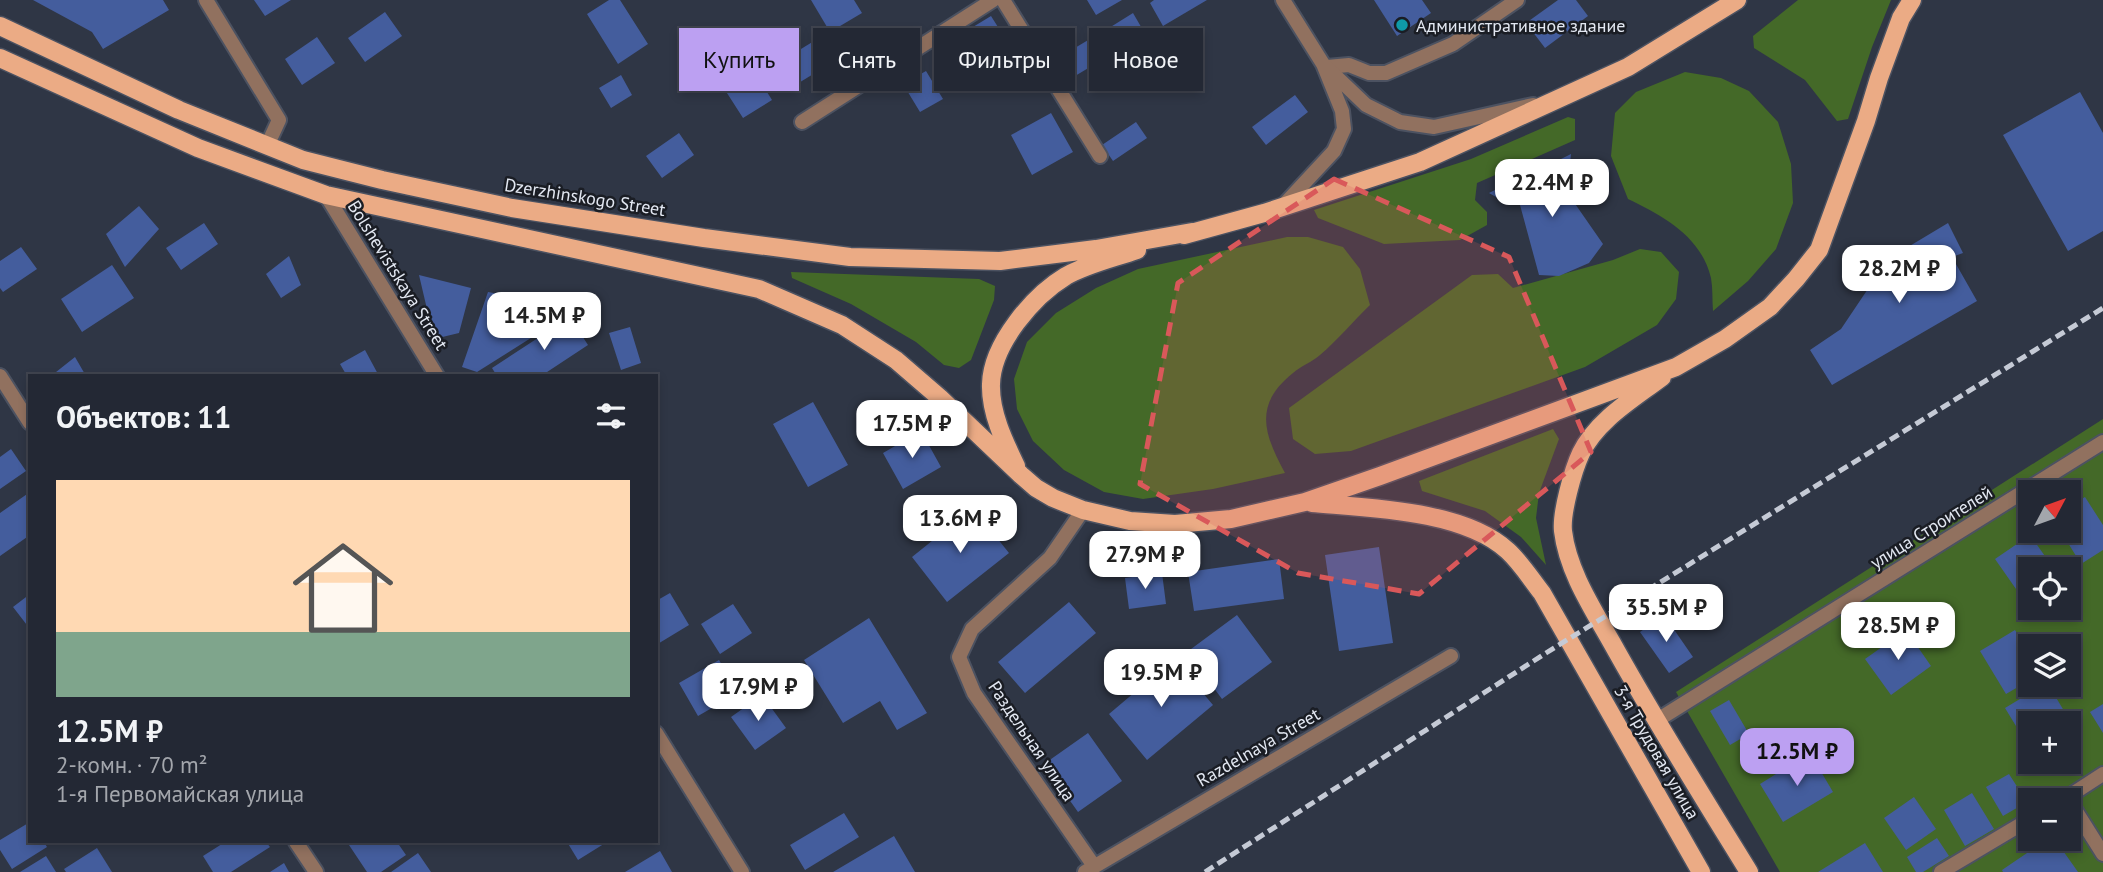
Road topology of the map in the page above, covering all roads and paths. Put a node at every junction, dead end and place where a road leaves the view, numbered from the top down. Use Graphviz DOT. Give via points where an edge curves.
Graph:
graph roads {
  1 [pos="206,0"];
  2 [pos="993,0"];
  3 [pos="1003,0"];
  4 [pos="1283,0"];
  5 [pos="1517,0"];
  6 [pos="1737,0"];
  7 [pos="1912,0"];
  8 [pos="0,26"];
  9 [pos="0,58"];
  10 [pos="1325,66"];
  11 [pos="1560,98"];
  12 [pos="802,122"];
  13 [pos="267,146"];
  14 [pos="1100,156"];
  15 [pos="326,194"];
  16 [pos="1281,208"];
  17 [pos="1192,232"];
  18 [pos="1676,367"];
  19 [pos="436,374"];
  20 [pos="0,376"];
  21 [pos="28,420"];
  22 [pos="2103,442"];
  23 [pos="1021,475"];
  24 [pos="1305,502"];
  25 [pos="1083,510"];
  26 [pos="1451,656"];
  27 [pos="1656,721"];
  28 [pos="658,736"];
  29 [pos="2103,774"];
  30 [pos="2081,788"];
  31 [pos="2081,822"];
  32 [pos="2018,826"];
  33 [pos="297,843"];
  34 [pos="2103,854"];
  35 [pos="1089,869"];
  36 [pos="316,872"];
  37 [pos="741,872"];
  38 [pos="1701,872"];
  39 [pos="1749,872"];
  40 [pos="1941,872"];
  1 -- 13 [label="street" via="279,120"];
  2 -- 12 [label="street"];
  3 -- 14 [label="street"];
  4 -- 10 [label="street"];
  5 -- 10 [label="street" via="1453,44 1386,73 1369,73 1349,65"];
  6 -- 11 [label="main road" via="1628,67"];
  7 -- 18 [label="main road" via="1901,18 1819,250 1770,307 1725,340"];
  8 -- 13 [label="main road, Dzerzhinskogo Street"];
  9 -- 15 [label="main road" via="198,148"];
  10 -- 11 [label="street" via="1366,105 1400,122 1434,127"];
  10 -- 16 [label="street" via="1344,129 1334,151"];
  11 -- 16 [label="main road" via="1420,162"];
  13 -- 17 [label="main road, Dzerzhinskogo Street" via="382,180 512,208 850,257 1000,261"];
  15 -- 19 [label="street, Bolshevistskaya Street"];
  15 -- 23 [label="main road" via="759,289 842,325 896,360"];
  16 -- 17 [label="main road"];
  17 -- 23 [label="main road" via="1065,276 1017,322 998,355 991,382 992,404"];
  18 -- 24 [label="main road"];
  18 -- 27 [label="main road" via="1591,436 1575,469 1563,527 1566,550 1580,582"];
  20 -- 21 [label="street"];
  22 -- 27 [label="street, улица Строителей"];
  23 -- 25 [label="main road" via="1035,488"];
  24 -- 25 [label="main road" via="1231,519 1175,524 1130,521"];
  24 -- 38 [label="main road, 3-я Трудовая улица" via="1437,518 1468,527 1506,549 1542,593"];
  25 -- 35 [label="street, Раздельная улица" via="1050,558 972,629 959,657 974,693"];
  26 -- 35 [label="street, Razdelnaya Street"];
  27 -- 39 [label="main road"];
  28 -- 37 [label="street"];
  29 -- 30 [label="street"];
  31 -- 34 [label="street"];
  32 -- 40 [label="street"];
  33 -- 36 [label="street"];
}
